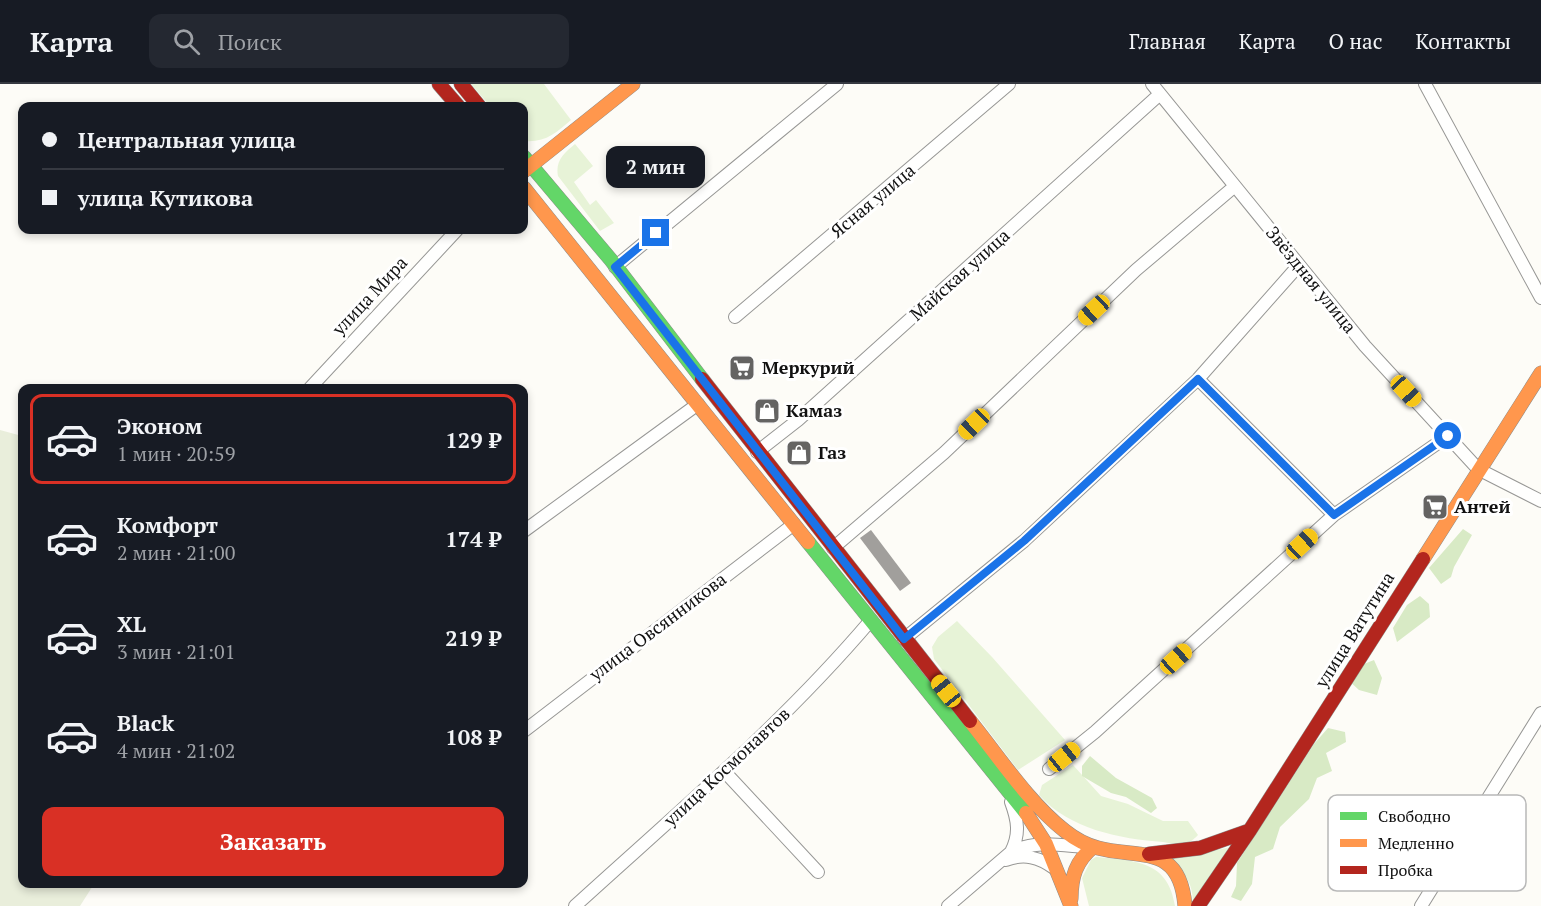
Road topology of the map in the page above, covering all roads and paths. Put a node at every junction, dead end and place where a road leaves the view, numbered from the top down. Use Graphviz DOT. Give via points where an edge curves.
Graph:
graph roads {
  1 [pos="439,84"];
  2 [pos="461,84"];
  3 [pos="633,84"];
  4 [pos="837,84"];
  5 [pos="1009,84"];
  6 [pos="1152,84"];
  7 [pos="1425,84"];
  8 [pos="1160,94"];
  9 [pos="455,102"];
  10 [pos="476,102"];
  11 [pos="528,163"];
  12 [pos="528,166"];
  13 [pos="1235,186"];
  14 [pos="528,193"];
  15 [pos="453,234"];
  16 [pos="1299,265"];
  17 [pos="615,267"];
  18 [pos="1541,298"];
  19 [pos="735,317"];
  20 [pos="1541,373"];
  21 [pos="1198,379"];
  22 [pos="314,384"];
  23 [pos="698,404"];
  24 [pos="1448,436"];
  25 [pos="757,452"];
  26 [pos="1478,469"];
  27 [pos="1541,501"];
  28 [pos="1334,515"];
  29 [pos="794,524"];
  30 [pos="528,528"];
  31 [pos="833,548"];
  32 [pos="871,620"];
  33 [pos="904,639"];
  34 [pos="1541,713"];
  35 [pos="528,728"];
  36 [pos="1049,769"];
  37 [pos="724,771"];
  38 [pos="1008,793"];
  39 [pos="1490,795"];
  40 [pos="1250,830"];
  41 [pos="1046,844"];
  42 [pos="1093,847"];
  43 [pos="1011,852"];
  44 [pos="1149,854"];
  45 [pos="999,862"];
  46 [pos="1058,870"];
  47 [pos="818,872"];
  48 [pos="1430,891"];
  49 [pos="1071,905"];
  50 [pos="575,906"];
  51 [pos="948,906"];
  52 [pos="1185,906"];
  53 [pos="1198,906"];
  54 [pos="1421,906"];
  1 -- 9 [label="main road"];
  2 -- 10 [label="main road"];
  3 -- 11 [label="main road"];
  4 -- 17 [label="street"];
  5 -- 19 [label="street, Ясная улица"];
  6 -- 8 [label="street, Звёздная улица"];
  7 -- 18 [label="street"];
  8 -- 13 [label="street, Звёздная улица"];
  8 -- 25 [label="street, Майская улица" via="807,412"];
  12 -- 17 [label="main road"];
  13 -- 16 [label="street, Звёздная улица"];
  13 -- 31 [label="street" via="1136,270 944,453"];
  14 -- 23 [label="main road"];
  15 -- 22 [label="street, улица Мира"];
  16 -- 21 [label="street"];
  16 -- 24 [label="street, Звёздная улица" via="1365,346"];
  17 -- 25 [label="main road"];
  20 -- 26 [label="main road, улица Ватутина"];
  21 -- 28 [label="street"];
  21 -- 33 [label="street" via="1024,541"];
  23 -- 29 [label="main road"];
  23 -- 30 [label="street"];
  24 -- 26 [label="street, Звёздная улица"];
  24 -- 28 [label="street"];
  25 -- 31 [label="main road"];
  26 -- 27 [label="street"];
  26 -- 40 [label="main road, улица Ватутина"];
  28 -- 36 [label="street"];
  29 -- 32 [label="main road"];
  29 -- 35 [label="street, улица Овсянникова"];
  31 -- 33 [label="main road"];
  32 -- 37 [label="street, улица Космонавтов" via="825,674"];
  32 -- 38 [label="main road"];
  33 -- 42 [label="main road" via="1043,811 1075,838"];
  34 -- 39 [label="street"];
  37 -- 47 [label="street"];
  37 -- 50 [label="street, улица Космонавтов"];
  38 -- 41 [label="main road"];
  38 -- 43 [label="street" via="1018,821"];
  40 -- 44 [label="main road" via="1202,850"];
  40 -- 53 [label="main road, улица Ватутина"];
  41 -- 42 [label="street"];
  41 -- 43 [label="street"];
  41 -- 46 [label="main road"];
  42 -- 44 [label="main road"];
  42 -- 49 [label="main road" via="1081,856 1074,871"];
  43 -- 45 [label="street"];
  44 -- 52 [label="main road" via="1178,877"];
  45 -- 46 [label="street" via="1027,856"];
  45 -- 51 [label="street"];
  46 -- 49 [label="main road"];
  48 -- 54 [label="street"];
}
